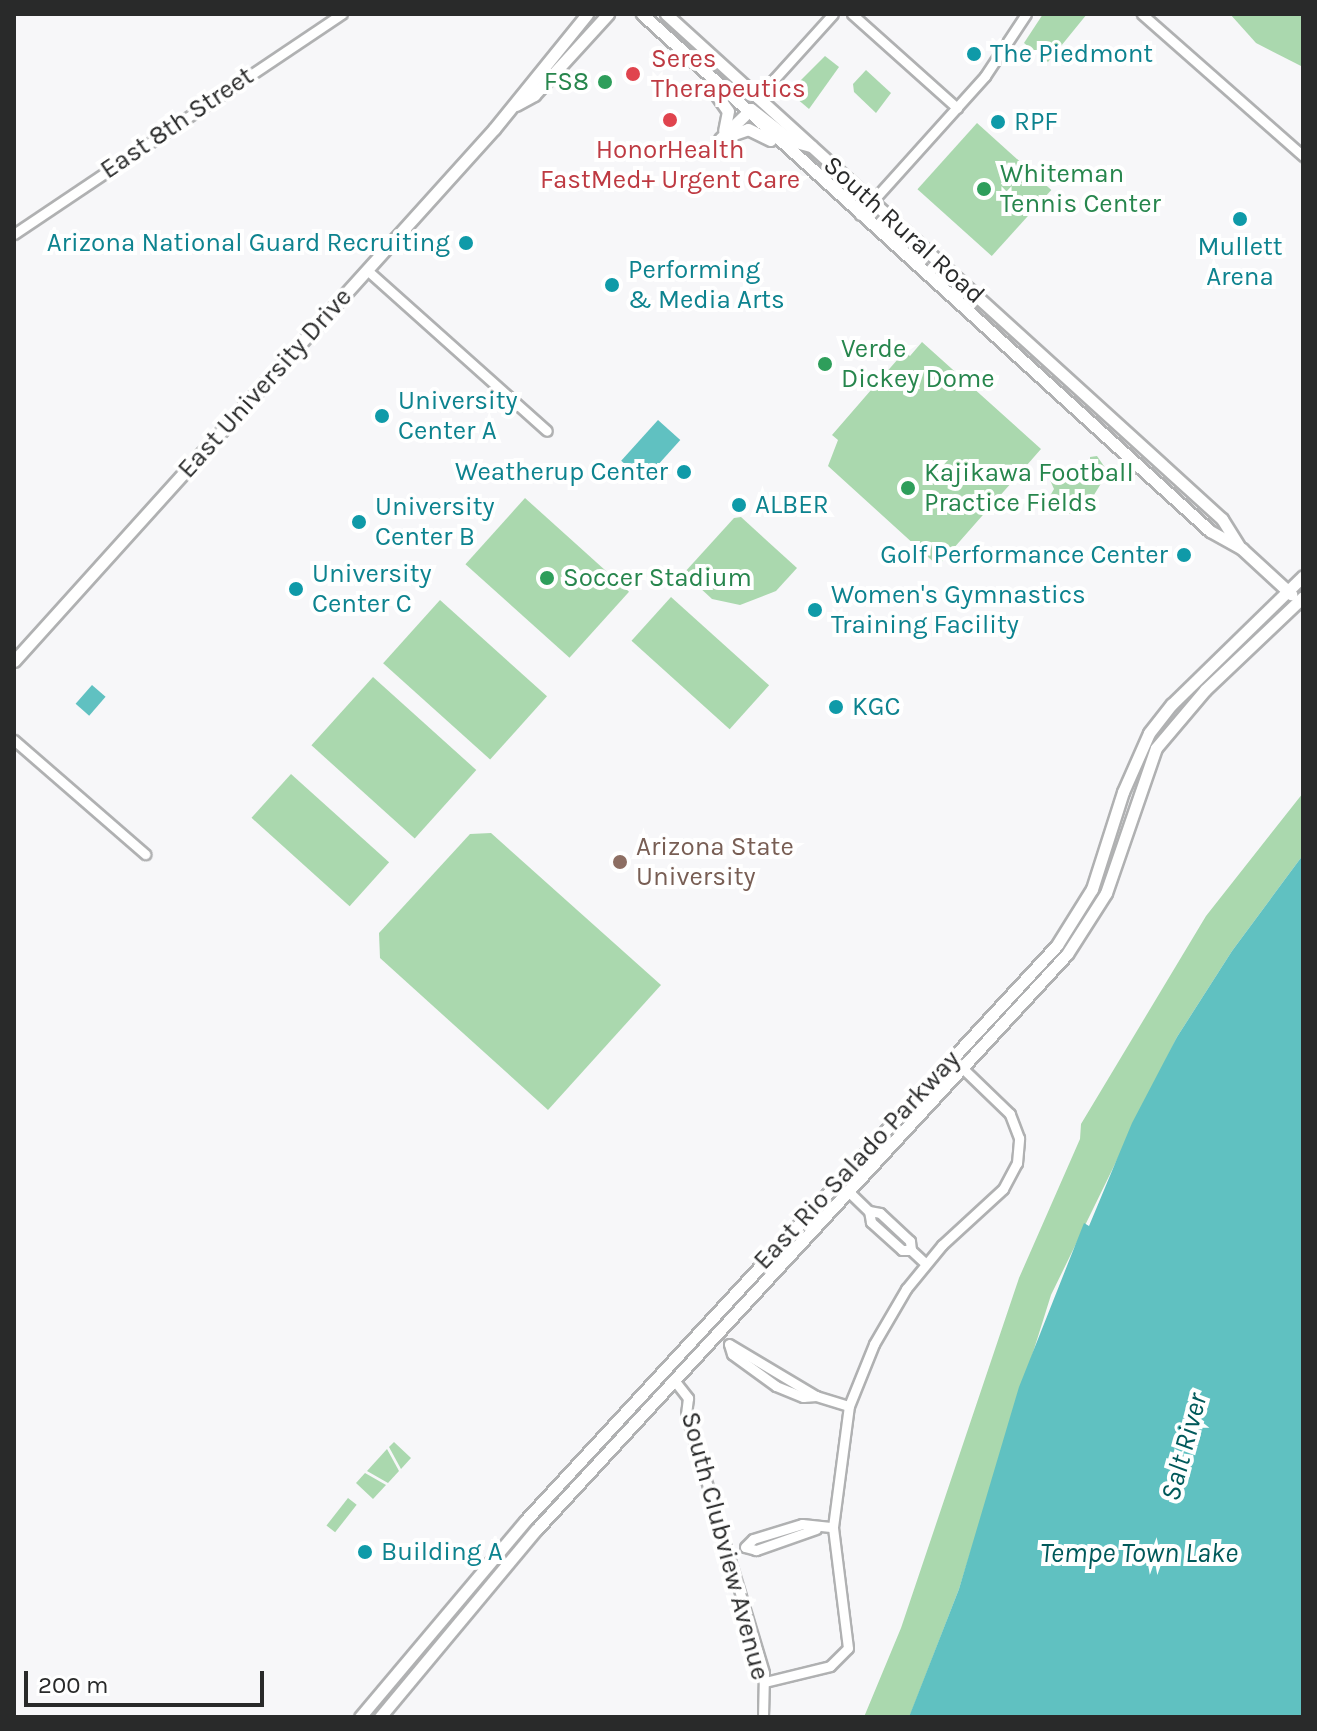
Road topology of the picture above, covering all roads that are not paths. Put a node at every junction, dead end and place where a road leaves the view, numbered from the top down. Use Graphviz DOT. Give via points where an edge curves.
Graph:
graph roads {
  1 [pos="342,14"];
  2 [pos="587,14"];
  3 [pos="608,14"];
  4 [pos="642,14"];
  5 [pos="666,14"];
  6 [pos="833,14"];
  7 [pos="852,14"];
  8 [pos="1026,14"];
  9 [pos="1142,14"];
  10 [pos="696,66"];
  11 [pos="757,98"];
  12 [pos="516,106"];
  13 [pos="957,108"];
  14 [pos="746,111"];
  15 [pos="720,139"];
  16 [pos="811,146"];
  17 [pos="787,149"];
  18 [pos="1303,156"];
  19 [pos="872,202"];
  20 [pos="860,215"];
  21 [pos="14,234"];
  22 [pos="367,270"];
  23 [pos="547,431"];
  24 [pos="1242,549"];
  25 [pos="1303,576"];
  26 [pos="1288,591"];
  27 [pos="1302,601"];
  28 [pos="14,661"];
  29 [pos="14,740"];
  30 [pos="145,854"];
  31 [pos="952,1058"];
  32 [pos="962,1067"];
  33 [pos="848,1191"];
  34 [pos="925,1263"];
  35 [pos="707,1322"];
  36 [pos="718,1333"];
  37 [pos="674,1380"];
  38 [pos="849,1406"];
  39 [pos="833,1527"];
  40 [pos="728,1552"];
  41 [pos="765,1682"];
  42 [pos="360,1717"];
  43 [pos="380,1717"];
  44 [pos="763,1717"];
  1 -- 21 [label="street, East 8th Street"];
  2 -- 12 [label="main road, East University Drive" via="522,89"];
  3 -- 12 [label="main road, East University Drive" via="534,95"];
  4 -- 10 [label="main road, South Rural Road"];
  5 -- 11 [label="main road, South Rural Road"];
  6 -- 11 [label="street"];
  7 -- 13 [label="street"];
  8 -- 13 [label="street"];
  9 -- 18 [label="street"];
  10 -- 14 [label="main road, South Rural Road"];
  10 -- 15 [label="main road" via="728,111"];
  11 -- 16 [label="main road, South Rural Road"];
  12 -- 22 [label="main road, East University Drive"];
  13 -- 19 [label="street"];
  14 -- 15 [label="main road"];
  14 -- 16 [label="main road" via="758,111 792,141"];
  14 -- 17 [label="main road, South Rural Road"];
  15 -- 17 [label="main road" via="748,129"];
  16 -- 19 [label="main road, South Rural Road"];
  17 -- 20 [label="main road, South Rural Road"];
  19 -- 20 [label="street"];
  19 -- 24 [label="main road, South Rural Road" via="1222,519"];
  20 -- 24 [label="main road, South Rural Road" via="1210,531"];
  22 -- 23 [label="street"];
  22 -- 28 [label="main road, East University Drive"];
  24 -- 26 [label="main road, South Rural Road"];
  25 -- 26 [label="main road, East Rio Salado Parkway"];
  26 -- 27 [label="main road, South Rural Road"];
  26 -- 31 [label="main road, East Rio Salado Parkway" via="1157,722 1134,763 1092,889 1075,922"];
  27 -- 32 [label="main road, East Rio Salado Parkway" via="1205,690 1156,748 1099,910 1067,954"];
  29 -- 30 [label="street"];
  31 -- 32 [label="street"];
  31 -- 35 [label="main road, East Rio Salado Parkway"];
  32 -- 33 [label="main road, East Rio Salado Parkway"];
  32 -- 34 [label="street" via="1010,1114 1018,1135 1018,1159 1003,1189"];
  33 -- 34 [label="street" via="890,1222"];
  33 -- 36 [label="main road, East Rio Salado Parkway"];
  34 -- 38 [label="street" via="874,1344"];
  35 -- 36 [label="street"];
  35 -- 42 [label="main road, East Rio Salado Parkway" via="501,1548 417,1656"];
  36 -- 37 [label="main road, East Rio Salado Parkway"];
  36 -- 38 [label="street" via="816,1396"];
  37 -- 40 [label="street, South Clubview Avenue" via="688,1398 686,1414"];
  37 -- 43 [label="main road, East Rio Salado Parkway" via="520,1548"];
  38 -- 39 [label="street"];
  39 -- 40 [label="street" via="756,1550"];
  39 -- 41 [label="street" via="848,1648 830,1666"];
  40 -- 41 [label="street, South Clubview Avenue"];
  41 -- 44 [label="street, South Clubview Avenue"];
}
